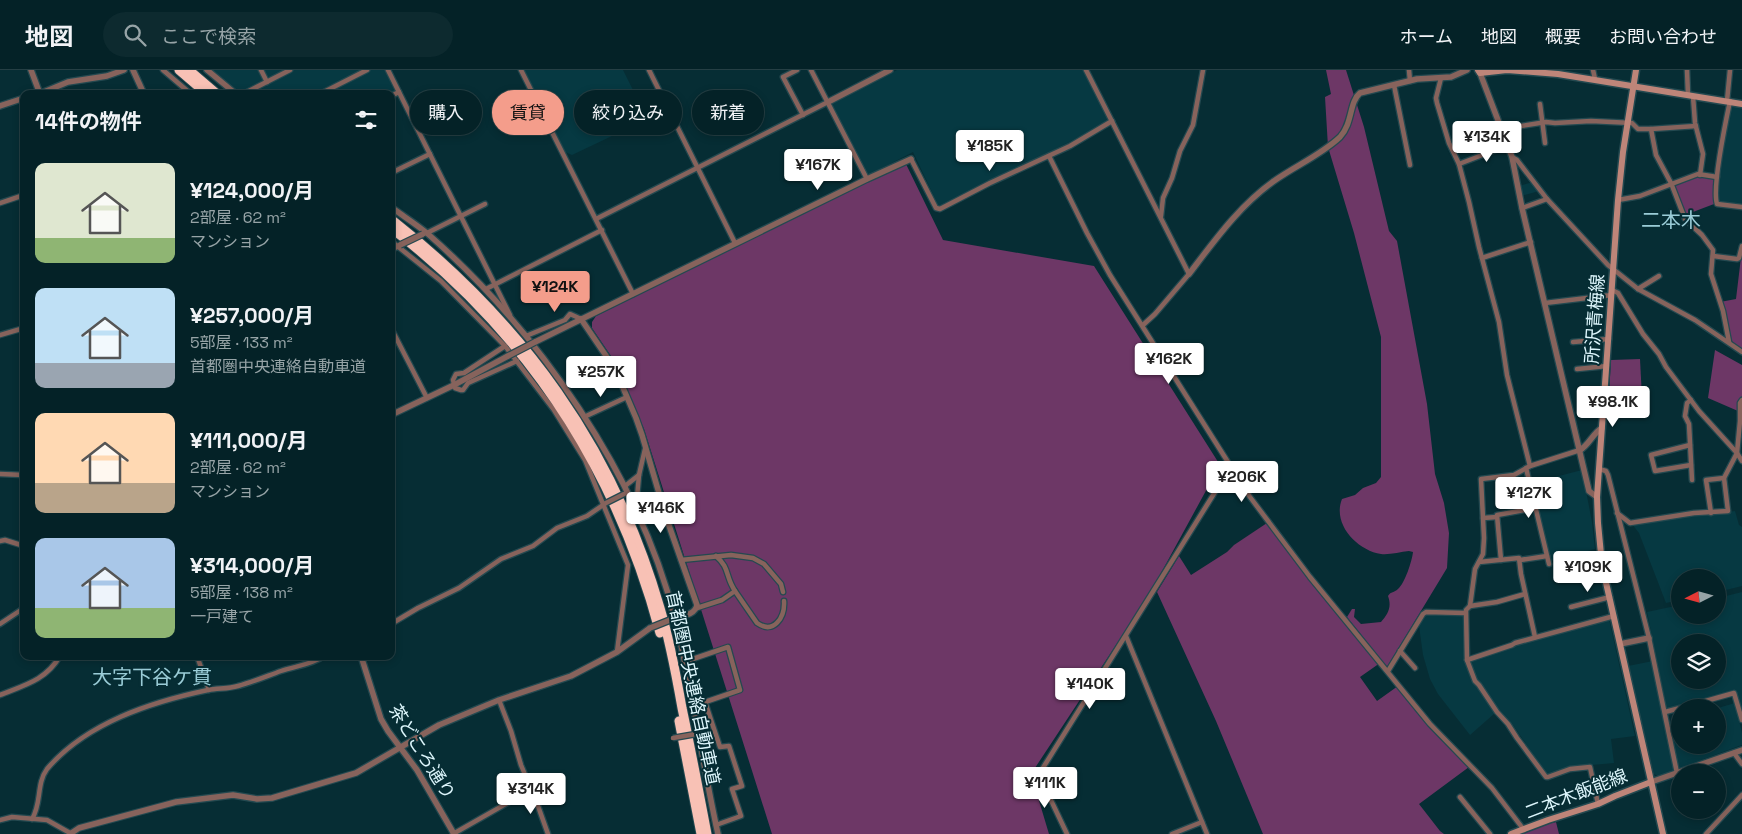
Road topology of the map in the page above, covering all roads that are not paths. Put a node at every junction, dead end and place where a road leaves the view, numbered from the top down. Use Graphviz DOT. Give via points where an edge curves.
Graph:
graph roads {
  1 [pos="31,70"];
  2 [pos="124,70"];
  3 [pos="133,70"];
  4 [pos="163,70"];
  5 [pos="179,70"];
  6 [pos="189,70"];
  7 [pos="207,70"];
  8 [pos="262,70"];
  9 [pos="290,70"];
  10 [pos="367,70"];
  11 [pos="388,70"];
  12 [pos="521,70"];
  13 [pos="649,70"];
  14 [pos="797,70"];
  15 [pos="811,70"];
  16 [pos="890,70"];
  17 [pos="1086,70"];
  18 [pos="1203,70"];
  19 [pos="1409,70"];
  20 [pos="1467,70"];
  21 [pos="1593,70"];
  22 [pos="1636,70"];
  23 [pos="1687,70"];
  24 [pos="1730,70"];
  25 [pos="1546,71"];
  26 [pos="1479,72"];
  27 [pos="1441,78"];
  28 [pos="1595,79"];
  29 [pos="1410,81"];
  30 [pos="267,82"];
  31 [pos="1394,85"];
  32 [pos="1633,86"];
  33 [pos="38,90"];
  34 [pos="49,90"];
  35 [pos="142,90"];
  36 [pos="186,90"];
  37 [pos="202,90"];
  38 [pos="212,90"];
  39 [pos="231,90"];
  40 [pos="251,90"];
  41 [pos="328,90"];
  42 [pos="398,92"];
  43 [pos="395,94"];
  44 [pos="1690,95"];
  45 [pos="20,99"];
  46 [pos="1729,101"];
  47 [pos="828,102"];
  48 [pos="1540,104"];
  49 [pos="1742,104"];
  50 [pos="0,106"];
  51 [pos="802,115"];
  52 [pos="1112,122"];
  53 [pos="1542,122"];
  54 [pos="1628,123"];
  55 [pos="1696,126"];
  56 [pos="1651,128"];
  57 [pos="1503,132"];
  58 [pos="1545,143"];
  59 [pos="1508,145"];
  60 [pos="430,154"];
  61 [pos="1049,156"];
  62 [pos="1512,157"];
  63 [pos="911,158"];
  64 [pos="1459,164"];
  65 [pos="1410,165"];
  66 [pos="698,168"];
  67 [pos="395,171"];
  68 [pos="1700,175"];
  69 [pos="1717,177"];
  70 [pos="867,178"];
  71 [pos="1671,183"];
  72 [pos="20,196"];
  73 [pos="1547,199"];
  74 [pos="1618,200"];
  75 [pos="0,203"];
  76 [pos="485,204"];
  77 [pos="1742,207"];
  78 [pos="1522,208"];
  79 [pos="395,210"];
  80 [pos="460,216"];
  81 [pos="596,218"];
  82 [pos="1161,218"];
  83 [pos="395,222"];
  84 [pos="602,230"];
  85 [pos="395,231"];
  86 [pos="425,233"];
  87 [pos="1531,242"];
  88 [pos="735,243"];
  89 [pos="395,244"];
  90 [pos="399,246"];
  91 [pos="1742,246"];
  92 [pos="395,248"];
  93 [pos="1713,256"];
  94 [pos="1482,258"];
  95 [pos="1614,269"];
  96 [pos="1189,274"];
  97 [pos="1659,276"];
  98 [pos="495,285"];
  99 [pos="1638,289"];
  100 [pos="486,290"];
  101 [pos="1612,293"];
  102 [pos="633,294"];
  103 [pos="1545,303"];
  104 [pos="580,319"];
  105 [pos="512,320"];
  106 [pos="1143,325"];
  107 [pos="20,329"];
  108 [pos="0,335"];
  109 [pos="395,336"];
  110 [pos="526,336"];
  111 [pos="1609,338"];
  112 [pos="1573,342"];
  113 [pos="1729,342"];
  114 [pos="505,346"];
  115 [pos="1742,352"];
  116 [pos="517,361"];
  117 [pos="1607,366"];
  118 [pos="1577,369"];
  119 [pos="454,385"];
  120 [pos="627,397"];
  121 [pos="427,398"];
  122 [pos="1691,400"];
  123 [pos="1742,400"];
  124 [pos="395,413"];
  125 [pos="584,417"];
  126 [pos="1602,428"];
  127 [pos="1690,445"];
  128 [pos="646,447"];
  129 [pos="1580,450"];
  130 [pos="1737,453"];
  131 [pos="1742,461"];
  132 [pos="1691,465"];
  133 [pos="1528,467"];
  134 [pos="1230,468"];
  135 [pos="1600,469"];
  136 [pos="0,474"];
  137 [pos="20,475"];
  138 [pos="638,475"];
  139 [pos="1724,478"];
  140 [pos="1692,480"];
  141 [pos="626,490"];
  142 [pos="1597,497"];
  143 [pos="605,503"];
  144 [pos="1536,508"];
  145 [pos="636,509"];
  146 [pos="1617,513"];
  147 [pos="1711,513"];
  148 [pos="1497,517"];
  149 [pos="1483,518"];
  150 [pos="0,541"];
  151 [pos="20,545"];
  152 [pos="731,555"];
  153 [pos="716,556"];
  154 [pos="1547,556"];
  155 [pos="681,560"];
  156 [pos="1501,560"];
  157 [pos="1520,560"];
  158 [pos="1479,562"];
  159 [pos="1549,564"];
  160 [pos="726,565"];
  161 [pos="735,591"];
  162 [pos="783,592"];
  163 [pos="1525,594"];
  164 [pos="1610,597"];
  165 [pos="784,601"];
  166 [pos="1470,606"];
  167 [pos="1571,607"];
  168 [pos="697,608"];
  169 [pos="20,611"];
  170 [pos="1465,613"];
  171 [pos="1614,616"];
  172 [pos="672,619"];
  173 [pos="395,622"];
  174 [pos="0,624"];
  175 [pos="1126,636"];
  176 [pos="1534,637"];
  177 [pos="1649,638"];
  178 [pos="1620,644"];
  179 [pos="617,652"];
  180 [pos="1400,652"];
  181 [pos="58,660"];
  182 [pos="198,660"];
  183 [pos="317,660"];
  184 [pos="362,660"];
  185 [pos="1467,660"];
  186 [pos="684,662"];
  187 [pos="1415,668"];
  188 [pos="1388,671"];
  189 [pos="209,690"];
  190 [pos="0,695"];
  191 [pos="1710,699"];
  192 [pos="499,700"];
  193 [pos="1671,710"];
  194 [pos="1665,712"];
  195 [pos="1742,720"];
  196 [pos="697,734"];
  197 [pos="673,738"];
  198 [pos="401,747"];
  199 [pos="1742,750"];
  200 [pos="1734,752"];
  201 [pos="1675,764"];
  202 [pos="1701,764"];
  203 [pos="1742,764"];
  204 [pos="1671,775"];
  205 [pos="1651,782"];
  206 [pos="532,790"];
  207 [pos="1742,796"];
  208 [pos="1460,797"];
  209 [pos="1598,804"];
  210 [pos="32,819"];
  211 [pos="0,820"];
  212 [pos="1202,822"];
  213 [pos="716,825"];
  214 [pos="1524,830"];
  215 [pos="70,834"];
  216 [pos="453,834"];
  217 [pos="548,834"];
  218 [pos="701,834"];
  219 [pos="707,834"];
  220 [pos="718,834"];
  221 [pos="1067,834"];
  222 [pos="1172,834"];
  223 [pos="1206,834"];
  224 [pos="1490,834"];
  225 [pos="1512,834"];
  226 [pos="1663,834"];
  227 [pos="1706,834"];
  1 -- 33 [label="street"];
  2 -- 34 [label="street" via="108,76 68,82"];
  3 -- 35 [label="street"];
  4 -- 36 [label="street"];
  5 -- 37 [label="highway"];
  6 -- 38 [label="highway"];
  7 -- 39 [label="street"];
  8 -- 30 [label="street"];
  9 -- 30 [label="street"];
  10 -- 41 [label="street"];
  11 -- 42 [label="street"];
  12 -- 81 [label="street"];
  13 -- 66 [label="street"];
  14 -- 51 [label="street" via="783,77"];
  15 -- 47 [label="street"];
  16 -- 47 [label="street"];
  17 -- 52 [label="street"];
  18 -- 82 [label="street" via="1193,125 1163,198"];
  19 -- 29 [label="street"];
  20 -- 27 [label="street"];
  21 -- 28 [label="street"];
  22 -- 32 [label="main road, 所沢青梅線"];
  23 -- 44 [label="street"];
  24 -- 46 [label="street"];
  25 -- 26 [label="main road"];
  25 -- 28 [label="main road"];
  26 -- 57 [label="street"];
  27 -- 29 [label="street"];
  27 -- 64 [label="street" via="1436,103"];
  28 -- 32 [label="main road"];
  29 -- 31 [label="street"];
  30 -- 40 [label="street"];
  31 -- 65 [label="street"];
  31 -- 96 [label="street" via="1356,96 1350,121 1341,136 1273,182 1242,208"];
  32 -- 44 [label="main road"];
  32 -- 54 [label="main road, 所沢青梅線"];
  42 -- 43 [label="street"];
  42 -- 60 [label="street"];
  44 -- 46 [label="main road"];
  44 -- 55 [label="street"];
  45 -- 50 [label="street"];
  46 -- 49 [label="main road"];
  46 -- 69 [label="street"];
  47 -- 51 [label="street"];
  47 -- 70 [label="street"];
  48 -- 53 [label="street"];
  51 -- 66 [label="street"];
  52 -- 61 [label="street"];
  52 -- 82 [label="street"];
  53 -- 54 [label="street"];
  53 -- 57 [label="street"];
  53 -- 58 [label="street"];
  54 -- 56 [label="street" via="1638,129"];
  54 -- 74 [label="main road, 所沢青梅線"];
  55 -- 56 [label="street"];
  55 -- 68 [label="street" via="1703,154"];
  56 -- 71 [label="street" via="1656,155"];
  57 -- 59 [label="street"];
  59 -- 62 [label="street"];
  59 -- 64 [label="street"];
  60 -- 67 [label="street"];
  60 -- 80 [label="street"];
  61 -- 63 [label="street" via="938,209"];
  61 -- 106 [label="street" via="1097,251"];
  62 -- 73 [label="street"];
  62 -- 78 [label="street"];
  63 -- 70 [label="street"];
  64 -- 94 [label="street"];
  66 -- 81 [label="street"];
  66 -- 88 [label="street"];
  68 -- 69 [label="street"];
  68 -- 71 [label="street"];
  69 -- 77 [label="street" via="1717,204"];
  70 -- 88 [label="street"];
  71 -- 74 [label="street" via="1640,196"];
  71 -- 93 [label="street" via="1685,219 1702,235 1713,250"];
  72 -- 75 [label="street"];
  73 -- 78 [label="street"];
  73 -- 95 [label="street"];
  74 -- 95 [label="main road, 所沢青梅線"];
  76 -- 80 [label="street"];
  78 -- 87 [label="street"];
  79 -- 86 [label="street"];
  80 -- 86 [label="street"];
  80 -- 98 [label="street"];
  81 -- 84 [label="street"];
  82 -- 96 [label="street"];
  83 -- 219 [label="highway, 首都圏中央連絡自動車道" via="453,271 511,331 568,407 606,473 636,536 661,610"];
  84 -- 98 [label="street"];
  84 -- 102 [label="street"];
  85 -- 218 [label="highway, 首都圏中央連絡自動車道" via="449,275 506,335 548,389 589,453 627,532 655,612"];
  86 -- 90 [label="street, bridge"];
  86 -- 100 [label="street"];
  87 -- 94 [label="street"];
  87 -- 103 [label="street"];
  88 -- 102 [label="street"];
  89 -- 90 [label="street"];
  90 -- 92 [label="street"];
  90 -- 114 [label="street" via="441,281"];
  91 -- 93 [label="street" via="1737,259"];
  93 -- 113 [label="street" via="1711,274"];
  94 -- 133 [label="street" via="1500,322 1507,375"];
  95 -- 99 [label="street"];
  95 -- 101 [label="main road, 所沢青梅線"];
  96 -- 106 [label="street"];
  97 -- 99 [label="street"];
  98 -- 100 [label="street"];
  98 -- 105 [label="street"];
  99 -- 113 [label="street"];
  100 -- 105 [label="street"];
  101 -- 103 [label="street"];
  101 -- 111 [label="main road, 所沢青梅線"];
  101 -- 122 [label="street" via="1618,293 1642,334"];
  102 -- 104 [label="street"];
  103 -- 129 [label="street"];
  104 -- 110 [label="street" via="570,314 565,320"];
  104 -- 119 [label="street, bridge"];
  104 -- 120 [label="street" via="615,369"];
  105 -- 110 [label="street"];
  106 -- 134 [label="street"];
  107 -- 108 [label="street"];
  109 -- 121 [label="street"];
  110 -- 125 [label="street"];
  111 -- 112 [label="street"];
  111 -- 117 [label="main road, 所沢青梅線"];
  113 -- 115 [label="street"];
  114 -- 116 [label="street"];
  114 -- 119 [label="street" via="464,373 456,374"];
  116 -- 119 [label="street" via="468,382 463,390"];
  116 -- 143 [label="street" via="554,410 580,452"];
  117 -- 118 [label="street"];
  117 -- 126 [label="main road, 所沢青梅線"];
  119 -- 121 [label="street"];
  120 -- 125 [label="street"];
  120 -- 128 [label="street"];
  121 -- 124 [label="street"];
  122 -- 127 [label="street" via="1686,403"];
  122 -- 130 [label="street"];
  123 -- 130 [label="street"];
  125 -- 141 [label="street"];
  126 -- 129 [label="street"];
  126 -- 135 [label="main road, 所沢青梅線"];
  127 -- 132 [label="street"];
  127 -- 132 [label="street" via="1650,455 1655,471"];
  128 -- 138 [label="street"];
  128 -- 155 [label="street"];
  129 -- 133 [label="street"];
  129 -- 142 [label="street" via="1589,491"];
  130 -- 131 [label="street"];
  130 -- 139 [label="street"];
  132 -- 140 [label="street"];
  133 -- 144 [label="street"];
  133 -- 149 [label="street" via="1514,475 1481,479"];
  134 -- 175 [label="street"];
  134 -- 188 [label="street" via="1282,541"];
  135 -- 142 [label="main road, 所沢青梅線"];
  135 -- 146 [label="street" via="1608,474"];
  136 -- 137 [label="street"];
  138 -- 141 [label="street"];
  138 -- 145 [label="street"];
  139 -- 147 [label="street" via="1728,511"];
  139 -- 147 [label="street" via="1706,480"];
  141 -- 143 [label="street, bridge"];
  141 -- 145 [label="street"];
  142 -- 164 [label="main road, 所沢青梅線" via="1600,545"];
  143 -- 173 [label="street" via="587,516 557,528 533,546 502,559 460,588"];
  143 -- 179 [label="street" via="628,565"];
  144 -- 148 [label="street"];
  144 -- 154 [label="street"];
  145 -- 172 [label="street" via="659,569"];
  146 -- 147 [label="street" via="1630,523"];
  146 -- 177 [label="street"];
  148 -- 149 [label="street"];
  148 -- 156 [label="street"];
  149 -- 158 [label="street" via="1484,538"];
  150 -- 151 [label="street"];
  152 -- 153 [label="street"];
  152 -- 160 [label="street"];
  152 -- 162 [label="street" via="760,560 781,584"];
  153 -- 155 [label="street"];
  153 -- 160 [label="street"];
  154 -- 157 [label="street"];
  154 -- 159 [label="street"];
  155 -- 168 [label="street"];
  156 -- 157 [label="street"];
  156 -- 158 [label="street"];
  157 -- 163 [label="street"];
  158 -- 166 [label="street"];
  160 -- 161 [label="street" via="729,582"];
  161 -- 165 [label="street" via="762,626 770,627 778,622"];
  161 -- 168 [label="street" via="722,600"];
  163 -- 166 [label="street"];
  163 -- 176 [label="street"];
  164 -- 167 [label="street"];
  164 -- 171 [label="main road, 所沢青梅線"];
  166 -- 170 [label="street"];
  168 -- 172 [label="street"];
  169 -- 174 [label="street"];
  170 -- 180 [label="street" via="1426,612"];
  170 -- 185 [label="street"];
  171 -- 176 [label="street"];
  171 -- 178 [label="main road, 所沢青梅線"];
  172 -- 179 [label="street, bridge" via="650,628"];
  172 -- 186 [label="street"];
  175 -- 212 [label="street"];
  175 -- 221 [label="street" via="1041,771"];
  176 -- 185 [label="street"];
  177 -- 178 [label="street"];
  177 -- 194 [label="street"];
  178 -- 205 [label="main road, 所沢青梅線"];
  179 -- 192 [label="street" via="571,676"];
  180 -- 187 [label="street"];
  180 -- 188 [label="street"];
  181 -- 190 [label="street" via="47,674"];
  182 -- 189 [label="street"];
  183 -- 189 [label="street" via="236,687"];
  184 -- 198 [label="street, 茶どころ通り" via="381,719"];
  185 -- 209 [label="street" via="1475,681 1546,777 1590,766"];
  186 -- 196 [label="street"];
  186 -- 213 [label="street" via="728,647 740,690 705,702 720,747 728,746 742,786 732,788 741,816"];
  188 -- 214 [label="street" via="1430,724 1492,788"];
  189 -- 210 [label="street" via="126,714 80,739 43,776 37,811"];
  191 -- 195 [label="street" via="1734,692"];
  192 -- 198 [label="street" via="439,725"];
  192 -- 206 [label="street"];
  193 -- 194 [label="street"];
  194 -- 201 [label="street"];
  196 -- 197 [label="street, bridge"];
  196 -- 213 [label="street"];
  198 -- 215 [label="street" via="356,773 276,797 257,799 233,795 176,802 79,828"];
  198 -- 216 [label="street, 茶どころ通り"];
  199 -- 200 [label="street"];
  200 -- 202 [label="street"];
  200 -- 203 [label="street"];
  204 -- 205 [label="street"];
  205 -- 209 [label="main road, 二本木飯能線"];
  205 -- 226 [label="main road, 所沢青梅線"];
  206 -- 216 [label="street"];
  206 -- 217 [label="street"];
  207 -- 227 [label="street"];
  208 -- 224 [label="street"];
  209 -- 214 [label="main road, 二本木飯能線"];
  210 -- 211 [label="street" via="12,817"];
  210 -- 215 [label="street" via="52,821"];
  212 -- 222 [label="street"];
  212 -- 223 [label="street"];
  213 -- 220 [label="street"];
  214 -- 225 [label="main road, 二本木飯能線"];
}
